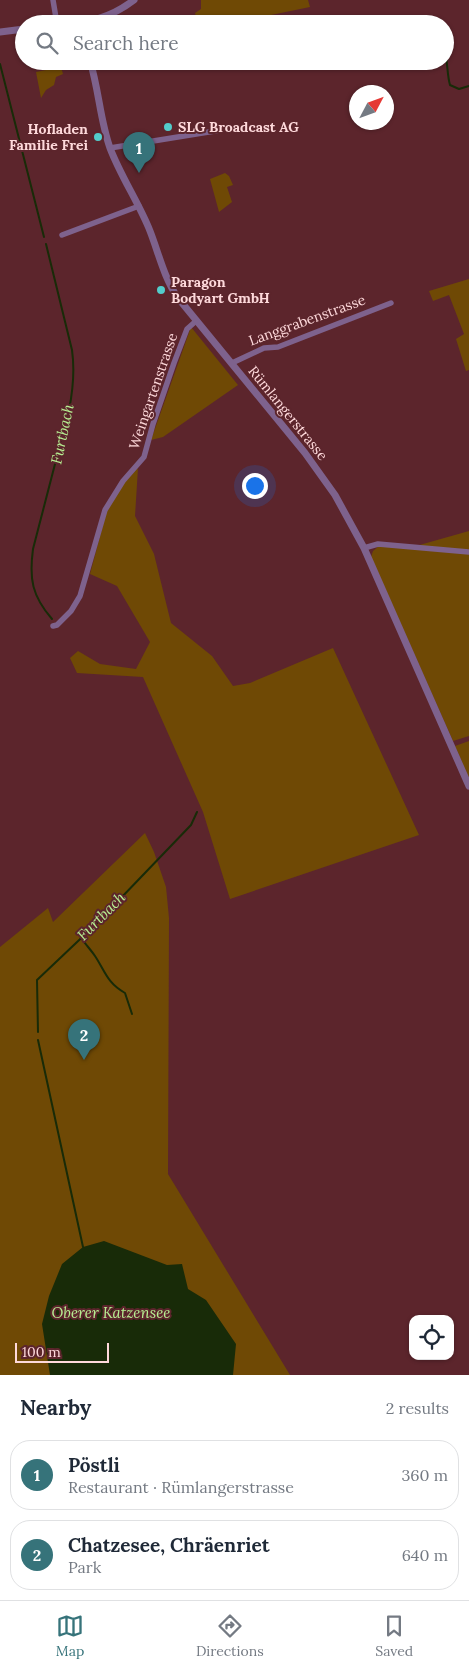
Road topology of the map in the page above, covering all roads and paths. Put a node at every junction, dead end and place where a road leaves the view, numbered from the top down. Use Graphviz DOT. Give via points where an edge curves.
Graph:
graph roads {
  1 [pos="53,0"];
  2 [pos="134,0"];
  3 [pos="56,15"];
  4 [pos="110,15"];
  5 [pos="15,30"];
  6 [pos="0,32"];
  7 [pos="92,70"];
  8 [pos="221,130"];
  9 [pos="110,148"];
  10 [pos="139,206"];
  11 [pos="62,235"];
  12 [pos="392,303"];
  13 [pos="196,321"];
  14 [pos="232,363"];
  15 [pos="364,548"];
  16 [pos="469,552"];
  17 [pos="53,626"];
  18 [pos="469,786"];
  1 -- 3 [label="street"];
  2 -- 4 [label="street"];
  5 -- 6 [label="street"];
  7 -- 9 [label="street, Rümlangerstrasse"];
  8 -- 9 [label="street"];
  9 -- 10 [label="street, Rümlangerstrasse"];
  10 -- 11 [label="street"];
  10 -- 13 [label="street, Rümlangerstrasse" via="168,282"];
  12 -- 14 [label="street, Langgrabenstrasse" via="278,347 264,348"];
  13 -- 14 [label="street, Rümlangerstrasse"];
  13 -- 17 [label="street, Weingartenstrasse" via="187,329 174,362 144,457 123,481 105,510 80,596 71,611"];
  14 -- 15 [label="street, Rümlangerstrasse" via="324,479"];
  15 -- 16 [label="street" via="378,544"];
  15 -- 18 [label="street, Rümlangerstrasse"];
}
